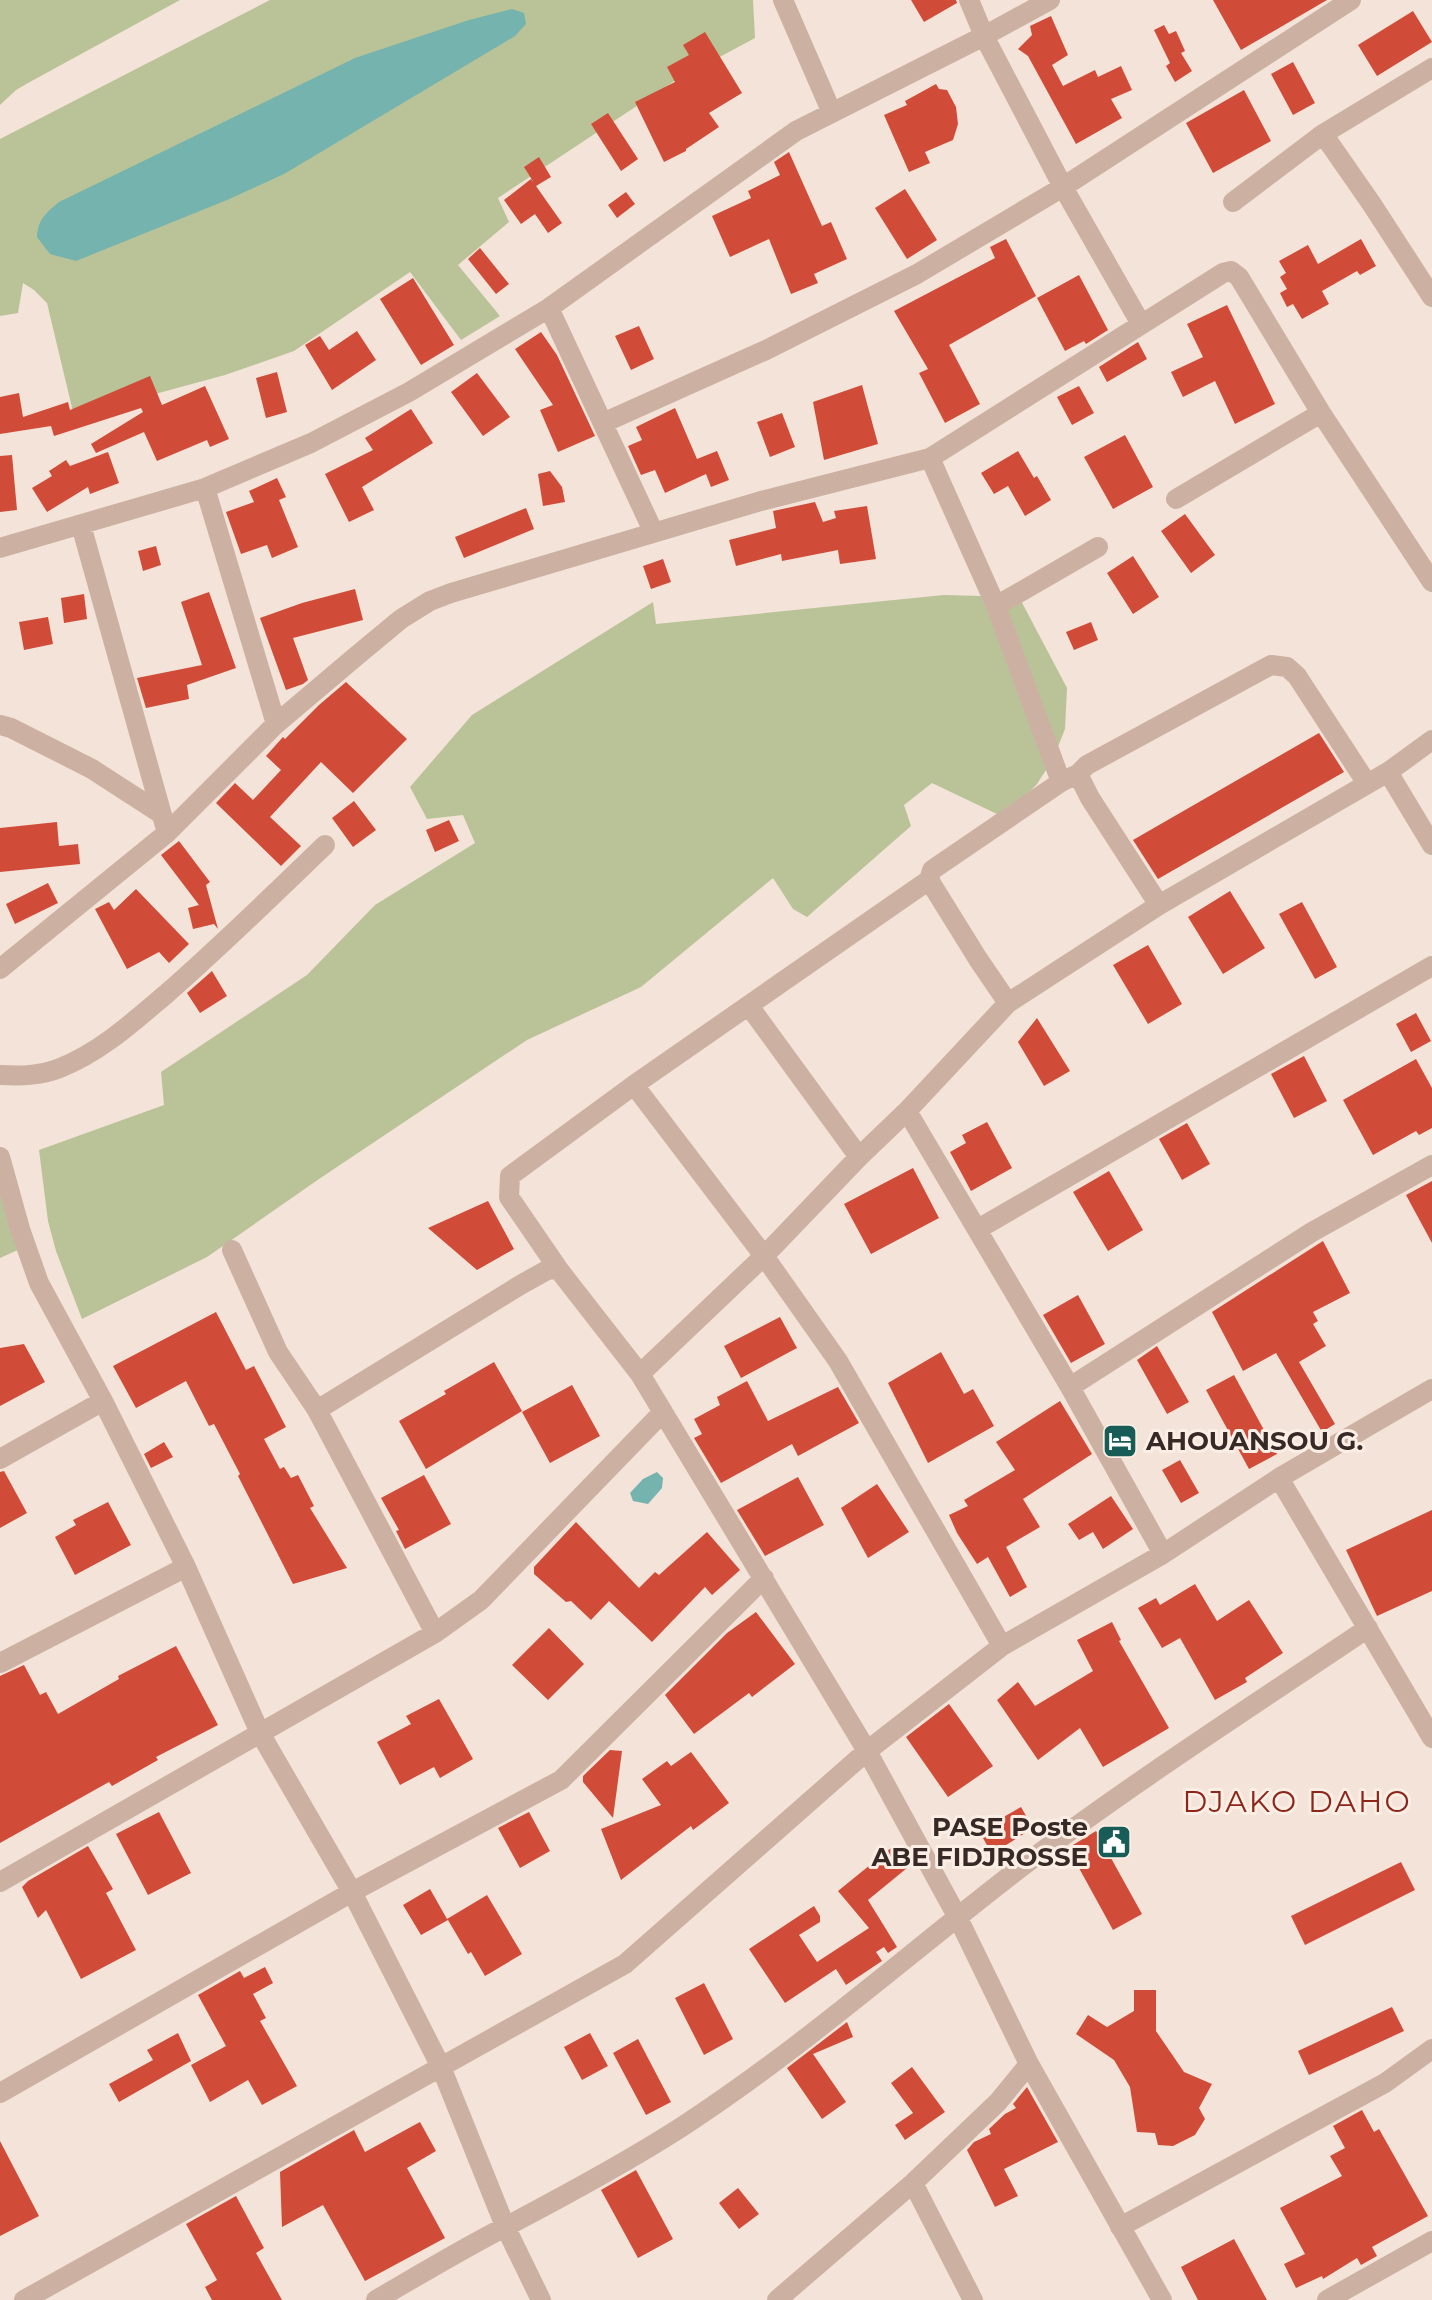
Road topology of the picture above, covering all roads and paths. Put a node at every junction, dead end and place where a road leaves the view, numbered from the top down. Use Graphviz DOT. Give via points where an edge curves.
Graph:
graph roads {
  1 [pos="783,0"];
  2 [pos="969,0"];
  3 [pos="1050,0"];
  4 [pos="1351,0"];
  5 [pos="984,36"];
  6 [pos="1432,68"];
  7 [pos="832,113"];
  8 [pos="1323,134"];
  9 [pos="1063,187"];
  10 [pos="1233,202"];
  11 [pos="1432,297"];
  12 [pos="549,308"];
  13 [pos="1141,324"];
  14 [pos="1321,413"];
  15 [pos="603,423"];
  16 [pos="930,458"];
  17 [pos="205,488"];
  18 [pos="1176,499"];
  19 [pos="81,525"];
  20 [pos="653,531"];
  21 [pos="1098,547"];
  22 [pos="0,548"];
  23 [pos="1432,582"];
  24 [pos="996,606"];
  25 [pos="276,724"];
  26 [pos="0,725"];
  27 [pos="1432,740"];
  28 [pos="1388,772"];
  29 [pos="1070,778"];
  30 [pos="1366,782"];
  31 [pos="160,813"];
  32 [pos="167,833"];
  33 [pos="325,845"];
  34 [pos="1432,845"];
  35 [pos="929,880"];
  36 [pos="1159,905"];
  37 [pos="1432,966"];
  38 [pos="0,969"];
  39 [pos="1008,1003"];
  40 [pos="749,1006"];
  41 [pos="0,1075"];
  42 [pos="634,1085"];
  43 [pos="907,1111"];
  44 [pos="0,1157"];
  45 [pos="859,1157"];
  46 [pos="1432,1165"];
  47 [pos="978,1229"];
  48 [pos="232,1250"];
  49 [pos="764,1256"];
  50 [pos="559,1270"];
  51 [pos="640,1374"];
  52 [pos="1070,1387"];
  53 [pos="1432,1389"];
  54 [pos="103,1401"];
  55 [pos="317,1410"];
  56 [pos="663,1412"];
  57 [pos="0,1459"];
  58 [pos="1279,1478"];
  59 [pos="1163,1554"];
  60 [pos="186,1567"];
  61 [pos="764,1578"];
  62 [pos="1368,1628"];
  63 [pos="435,1633"];
  64 [pos="1002,1646"];
  65 [pos="0,1663"];
  66 [pos="260,1733"];
  67 [pos="1432,1738"];
  68 [pos="867,1751"];
  69 [pos="0,1882"];
  70 [pos="352,1892"];
  71 [pos="958,1918"];
  72 [pos="1432,2049"];
  73 [pos="1029,2064"];
  74 [pos="441,2067"];
  75 [pos="0,2093"];
  76 [pos="913,2183"];
  77 [pos="505,2226"];
  78 [pos="1120,2227"];
  79 [pos="1432,2241"];
  80 [pos="24,2300"];
  81 [pos="376,2300"];
  82 [pos="541,2300"];
  83 [pos="777,2300"];
  84 [pos="973,2300"];
  85 [pos="1162,2300"];
  86 [pos="1327,2300"];
  1 -- 7 [label="street"];
  2 -- 5 [label="street"];
  3 -- 5 [label="street"];
  4 -- 9 [label="street"];
  5 -- 7 [label="street"];
  5 -- 9 [label="street"];
  6 -- 8 [label="street"];
  7 -- 12 [label="street" via="770,148"];
  8 -- 10 [label="street"];
  8 -- 11 [label="street"];
  9 -- 13 [label="street"];
  9 -- 15 [label="street" via="917,274"];
  12 -- 15 [label="street"];
  12 -- 17 [label="street" via="409,392 311,443"];
  13 -- 14 [label="street" via="1231,271"];
  13 -- 16 [label="street"];
  14 -- 18 [label="street"];
  14 -- 23 [label="street"];
  15 -- 20 [label="street"];
  16 -- 20 [label="street"];
  16 -- 24 [label="street"];
  17 -- 19 [label="street"];
  17 -- 25 [label="street"];
  19 -- 22 [label="street"];
  19 -- 31 [label="street"];
  20 -- 25 [label="street" via="430,601 401,619"];
  21 -- 24 [label="street"];
  24 -- 29 [label="street"];
  25 -- 32 [label="street"];
  26 -- 31 [label="street" via="92,769"];
  27 -- 28 [label="street"];
  28 -- 30 [label="street"];
  28 -- 34 [label="street"];
  29 -- 30 [label="street" via="1271,665 1287,667 1297,676"];
  29 -- 35 [label="street" via="932,870"];
  29 -- 36 [label="street" via="1090,798"];
  30 -- 36 [label="street"];
  31 -- 32 [label="street"];
  32 -- 38 [label="street"];
  33 -- 41 [label="street" via="223,945 120,1033 59,1068 27,1076"];
  35 -- 39 [label="street"];
  35 -- 40 [label="street"];
  36 -- 39 [label="street"];
  37 -- 47 [label="street"];
  39 -- 43 [label="street"];
  40 -- 42 [label="street"];
  40 -- 45 [label="street"];
  42 -- 49 [label="street"];
  42 -- 50 [label="street" via="510,1176 509,1197"];
  43 -- 45 [label="street"];
  43 -- 47 [label="street"];
  44 -- 54 [label="street" via="39,1283"];
  45 -- 49 [label="street"];
  46 -- 52 [label="street" via="1312,1232"];
  47 -- 52 [label="street"];
  48 -- 55 [label="street" via="278,1352"];
  49 -- 51 [label="street"];
  49 -- 64 [label="street" via="838,1361"];
  50 -- 51 [label="street"];
  50 -- 55 [label="street" via="549,1269 522,1284"];
  51 -- 56 [label="street"];
  52 -- 59 [label="street"];
  53 -- 58 [label="street"];
  54 -- 57 [label="street"];
  54 -- 60 [label="street"];
  55 -- 63 [label="street"];
  56 -- 61 [label="street"];
  56 -- 63 [label="street" via="481,1600"];
  58 -- 59 [label="street"];
  58 -- 62 [label="street"];
  59 -- 64 [label="street"];
  60 -- 65 [label="street"];
  60 -- 66 [label="street"];
  61 -- 68 [label="street"];
  61 -- 70 [label="street" via="561,1780"];
  62 -- 67 [label="street"];
  62 -- 71 [label="street" via="1117,1796"];
  63 -- 66 [label="street"];
  64 -- 68 [label="street"];
  66 -- 69 [label="street"];
  66 -- 70 [label="street"];
  68 -- 71 [label="street"];
  68 -- 74 [label="street" via="625,1964"];
  70 -- 74 [label="street"];
  70 -- 75 [label="street"];
  71 -- 73 [label="street"];
  71 -- 77 [label="street" via="861,1997 679,2128"];
  72 -- 78 [label="street" via="1385,2083"];
  73 -- 76 [label="street" via="998,2102"];
  73 -- 78 [label="street"];
  74 -- 77 [label="street"];
  74 -- 80 [label="street"];
  76 -- 83 [label="street"];
  76 -- 84 [label="street"];
  77 -- 81 [label="street"];
  77 -- 82 [label="street"];
  78 -- 85 [label="street"];
  79 -- 86 [label="street"];
}
